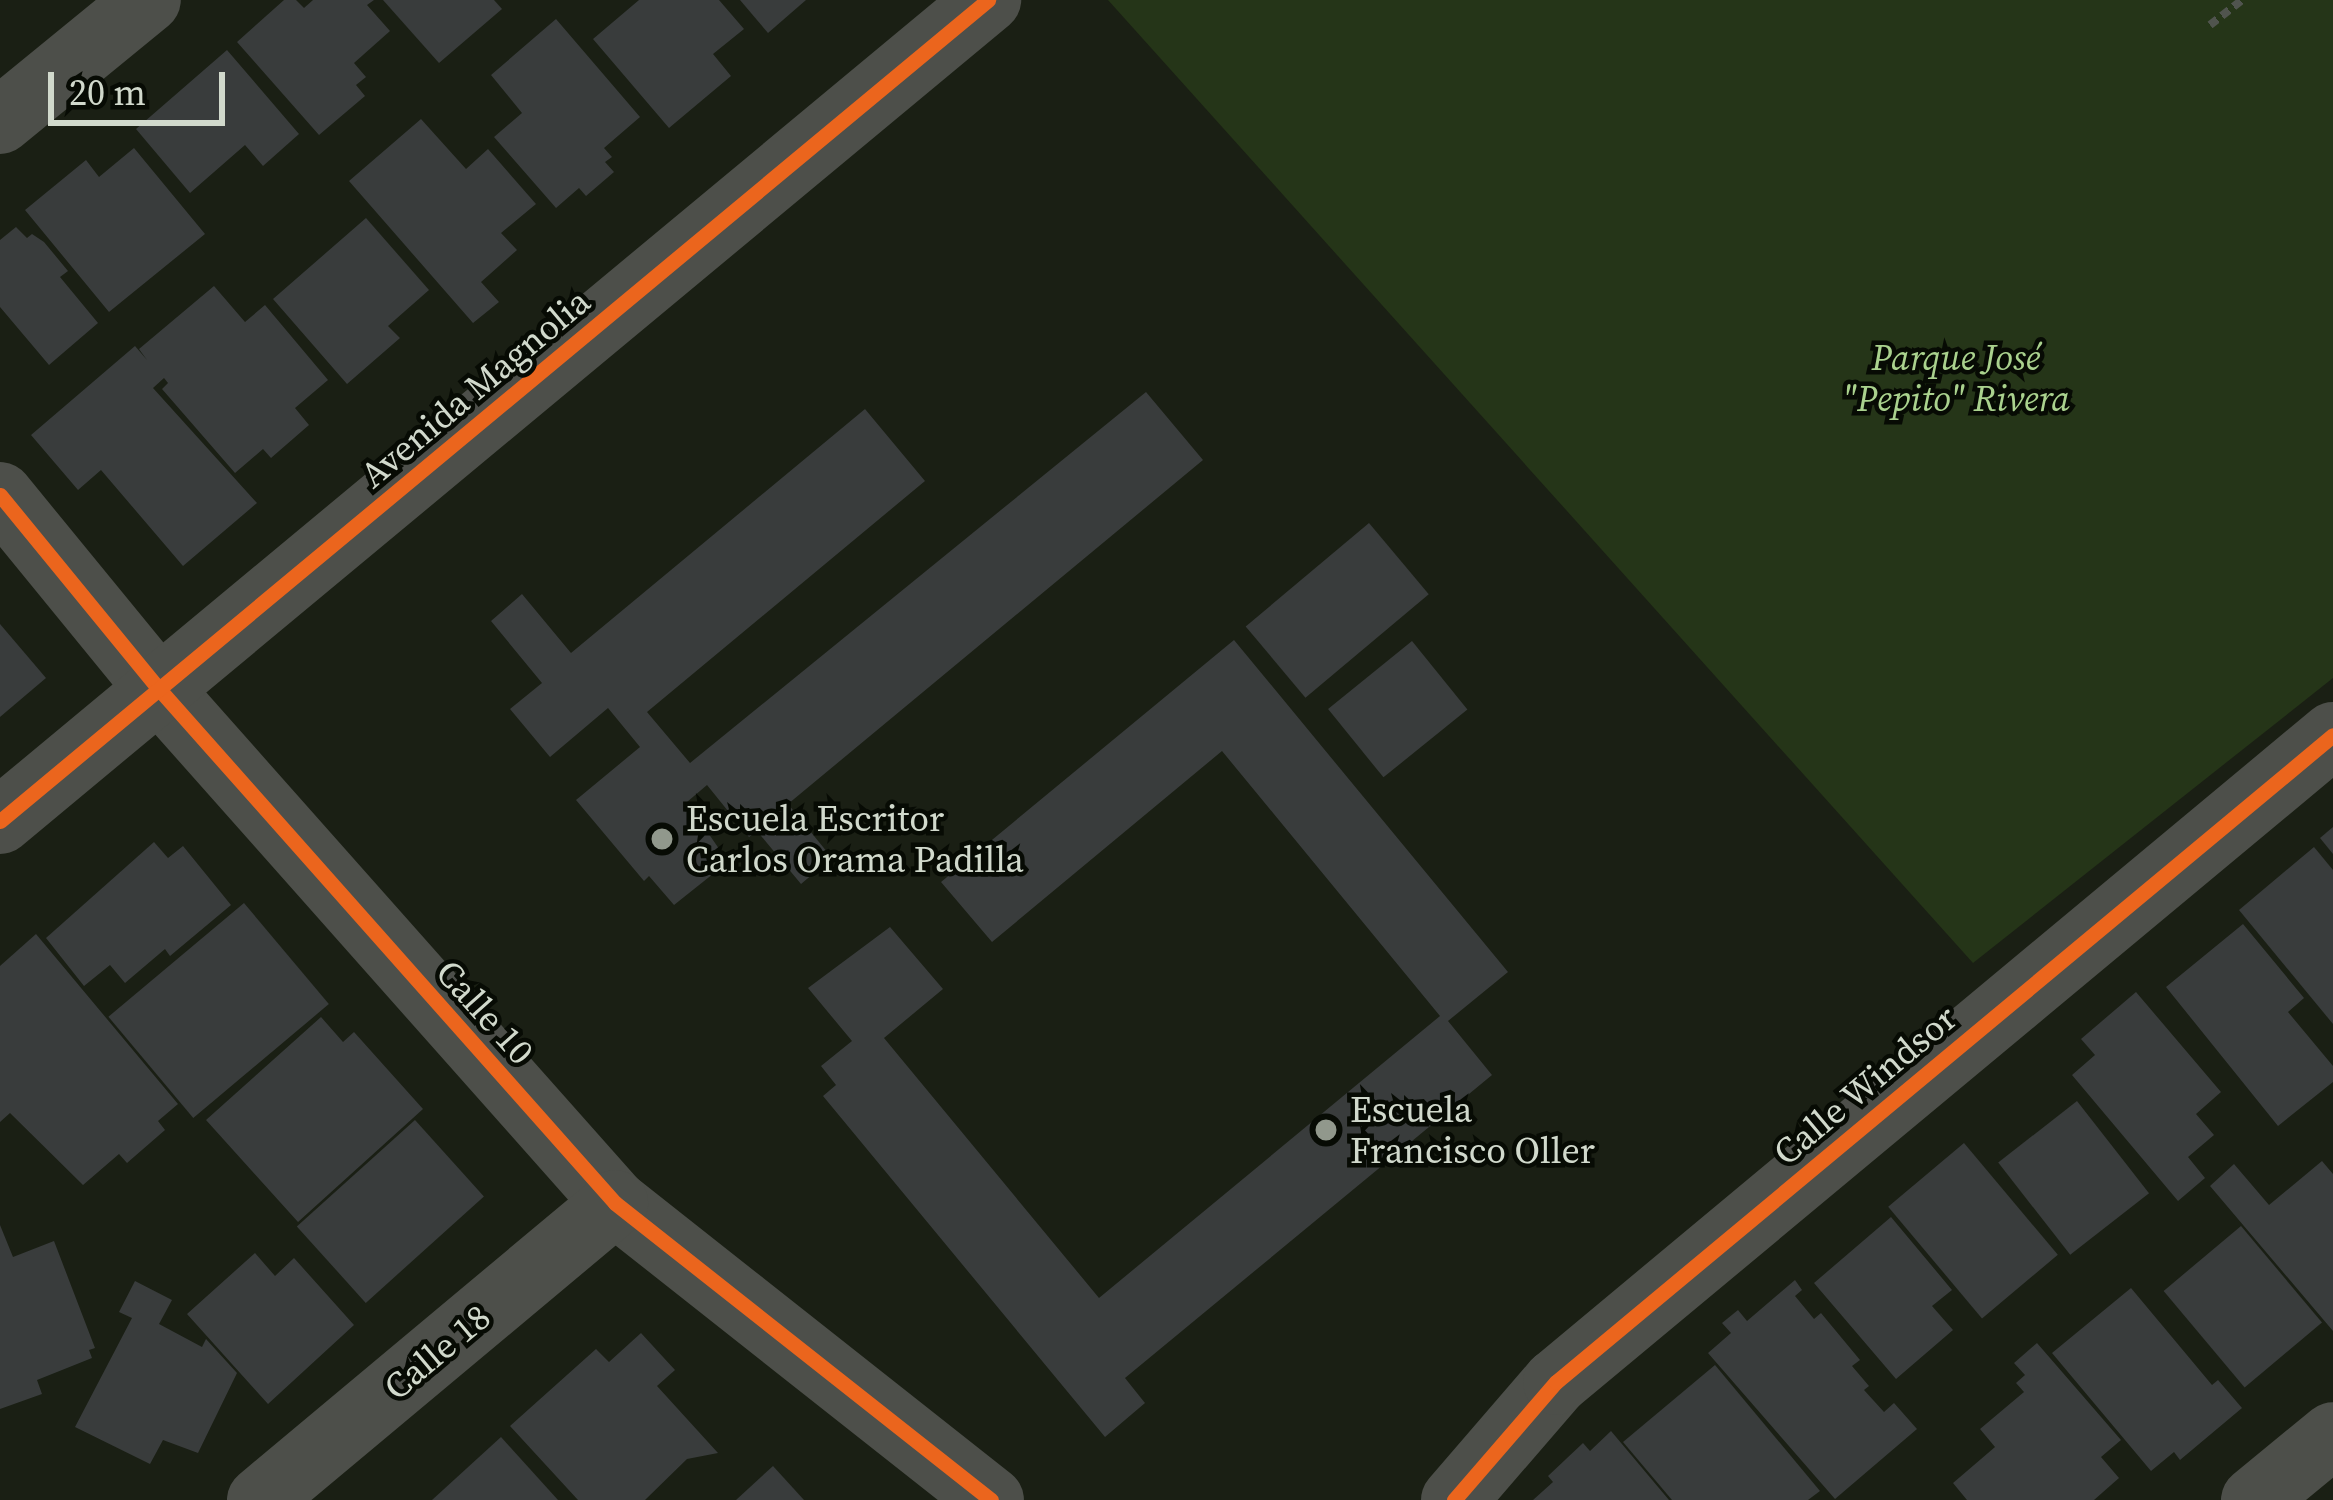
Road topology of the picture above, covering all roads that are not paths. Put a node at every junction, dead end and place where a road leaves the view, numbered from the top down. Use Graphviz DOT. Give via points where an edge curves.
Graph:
graph roads {
  1 [pos="148,0"];
  2 [pos="988,0"];
  3 [pos="0,121"];
  4 [pos="0,495"];
  5 [pos="159,689"];
  6 [pos="2333,735"];
  7 [pos="0,821"];
  8 [pos="615,1203"];
  9 [pos="2333,1435"];
  10 [pos="260,1500"];
  11 [pos="992,1500"];
  12 [pos="1454,1500"];
  13 [pos="2254,1500"];
  1 -- 3 [label="street"];
  2 -- 5 [label="street, Avenida Magnolia"];
  4 -- 5 [label="street, Calle 10"];
  5 -- 7 [label="street, Avenida Magnolia"];
  5 -- 8 [label="street, Calle 10"];
  6 -- 12 [label="street, Calle Windsor" via="1556,1382"];
  8 -- 10 [label="street, Calle 18"];
  8 -- 11 [label="street, Calle 10"];
  9 -- 13 [label="street"];
}
